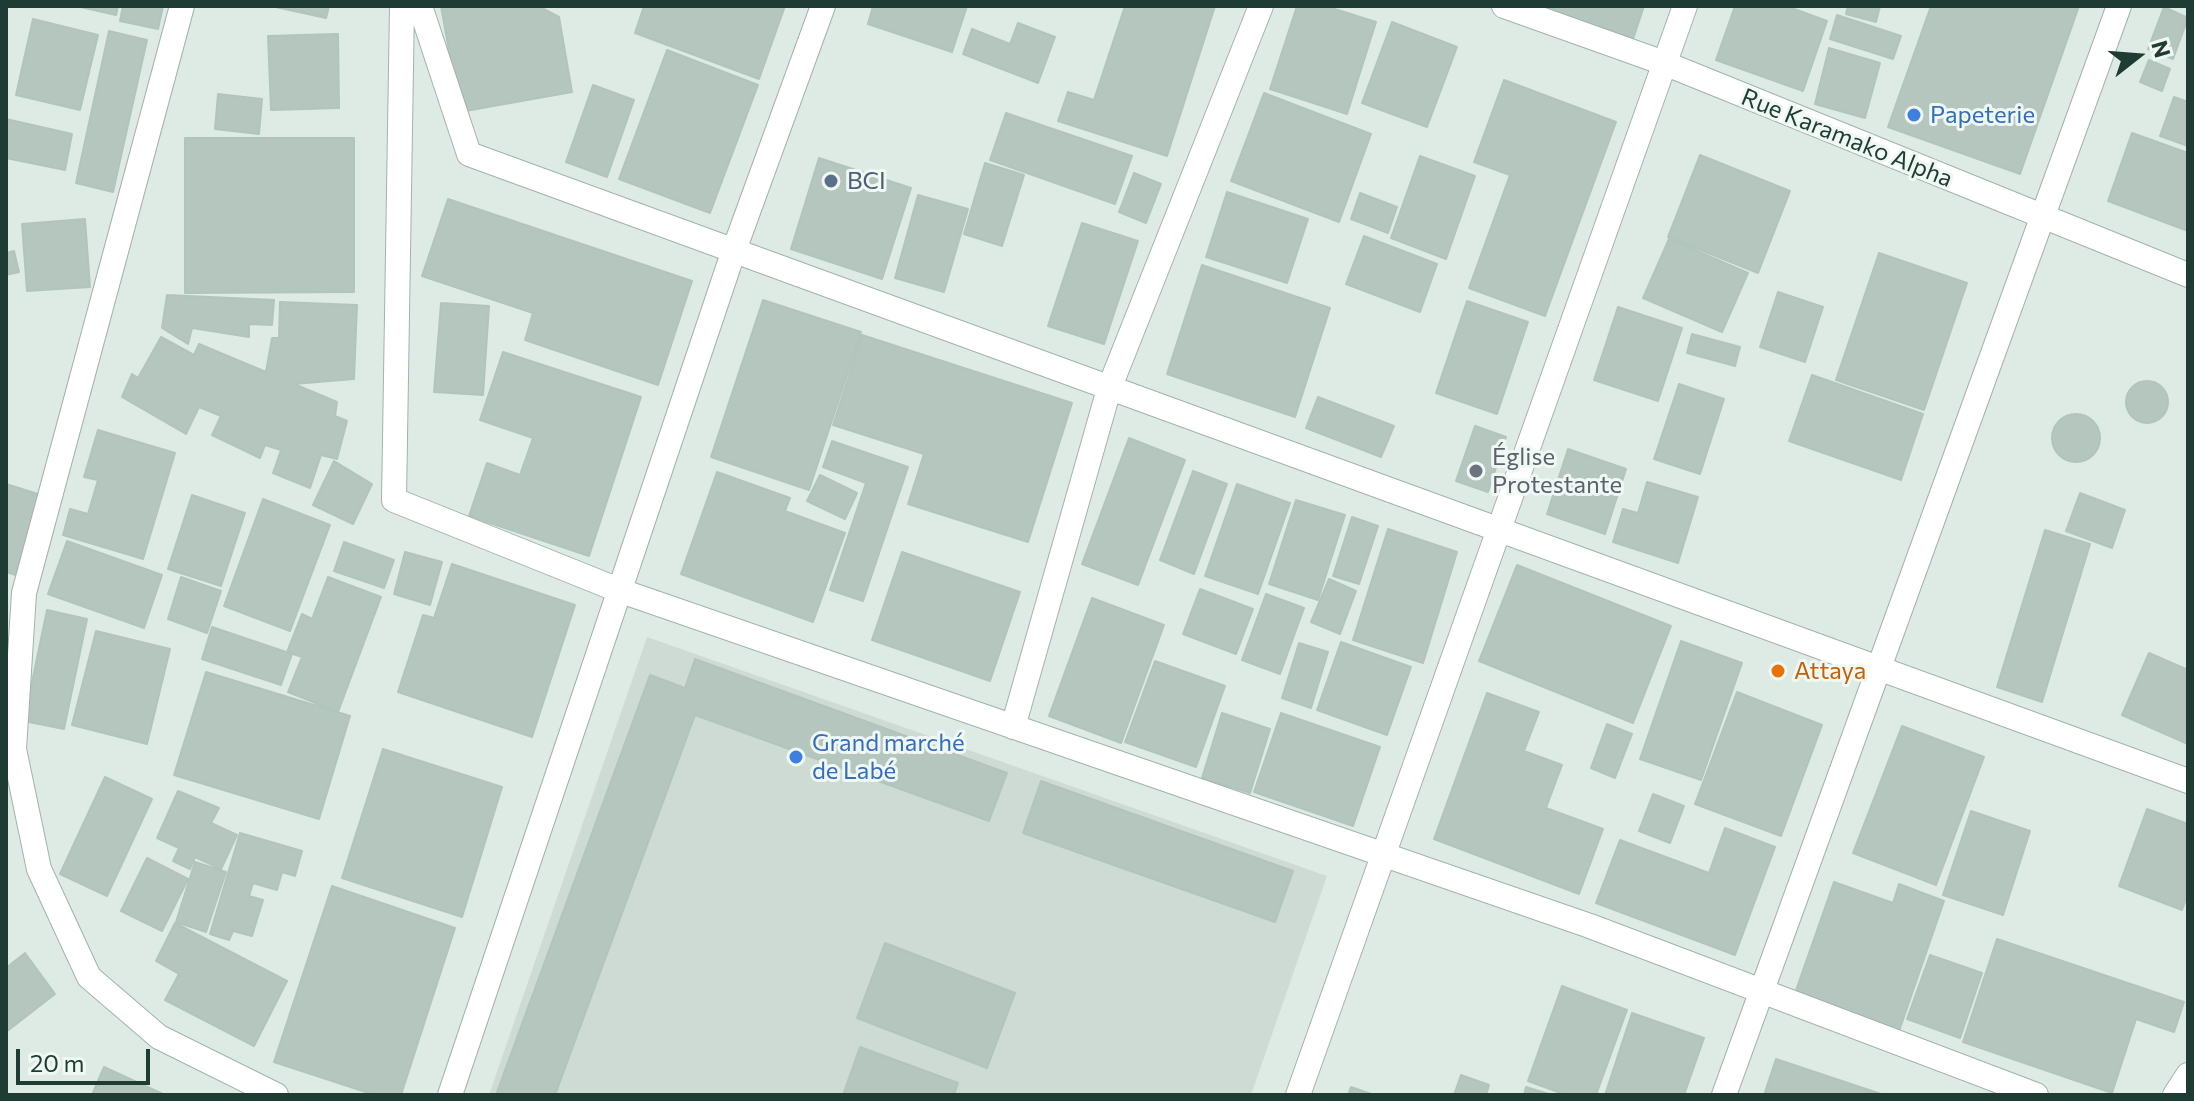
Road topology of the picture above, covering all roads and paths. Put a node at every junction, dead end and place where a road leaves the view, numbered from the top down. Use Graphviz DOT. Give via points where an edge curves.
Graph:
graph roads {
  1 [pos="182,6"];
  2 [pos="402,6"];
  3 [pos="420,6"];
  4 [pos="823,6"];
  5 [pos="1261,6"];
  6 [pos="1504,6"];
  7 [pos="1685,6"];
  8 [pos="2119,6"];
  9 [pos="1664,63"];
  10 [pos="2042,218"];
  11 [pos="733,253"];
  12 [pos="2188,275"];
  13 [pos="1109,389"];
  14 [pos="1498,531"];
  15 [pos="621,591"];
  16 [pos="1878,669"];
  17 [pos="1013,727"];
  18 [pos="2188,781"];
  19 [pos="1383,854"];
  20 [pos="1762,989"];
  21 [pos="2188,1075"];
  22 [pos="276,1095"];
  23 [pos="450,1095"];
  24 [pos="1298,1095"];
  25 [pos="1724,1095"];
  26 [pos="2036,1095"];
  27 [pos="2175,1095"];
  1 -- 22 [label="street" via="24,593 14,749 39,869 89,977 159,1037"];
  2 -- 15 [label="street" via="394,500"];
  3 -- 11 [label="street" via="469,154"];
  4 -- 11 [label="street"];
  5 -- 13 [label="street"];
  6 -- 9 [label="street, Rue Karamako Alpha"];
  7 -- 9 [label="street"];
  8 -- 10 [label="street"];
  9 -- 10 [label="street, Rue Karamako Alpha"];
  9 -- 14 [label="street"];
  10 -- 12 [label="street, Rue Karamako Alpha"];
  10 -- 16 [label="street"];
  11 -- 13 [label="street"];
  11 -- 15 [label="street"];
  13 -- 14 [label="street"];
  13 -- 17 [label="street"];
  14 -- 16 [label="street"];
  14 -- 19 [label="street"];
  15 -- 17 [label="street"];
  15 -- 23 [label="street"];
  16 -- 18 [label="street"];
  16 -- 20 [label="street"];
  17 -- 19 [label="street"];
  19 -- 20 [label="street"];
  19 -- 24 [label="street"];
  20 -- 25 [label="street"];
  20 -- 26 [label="street"];
  21 -- 27 [label="street"];
}
